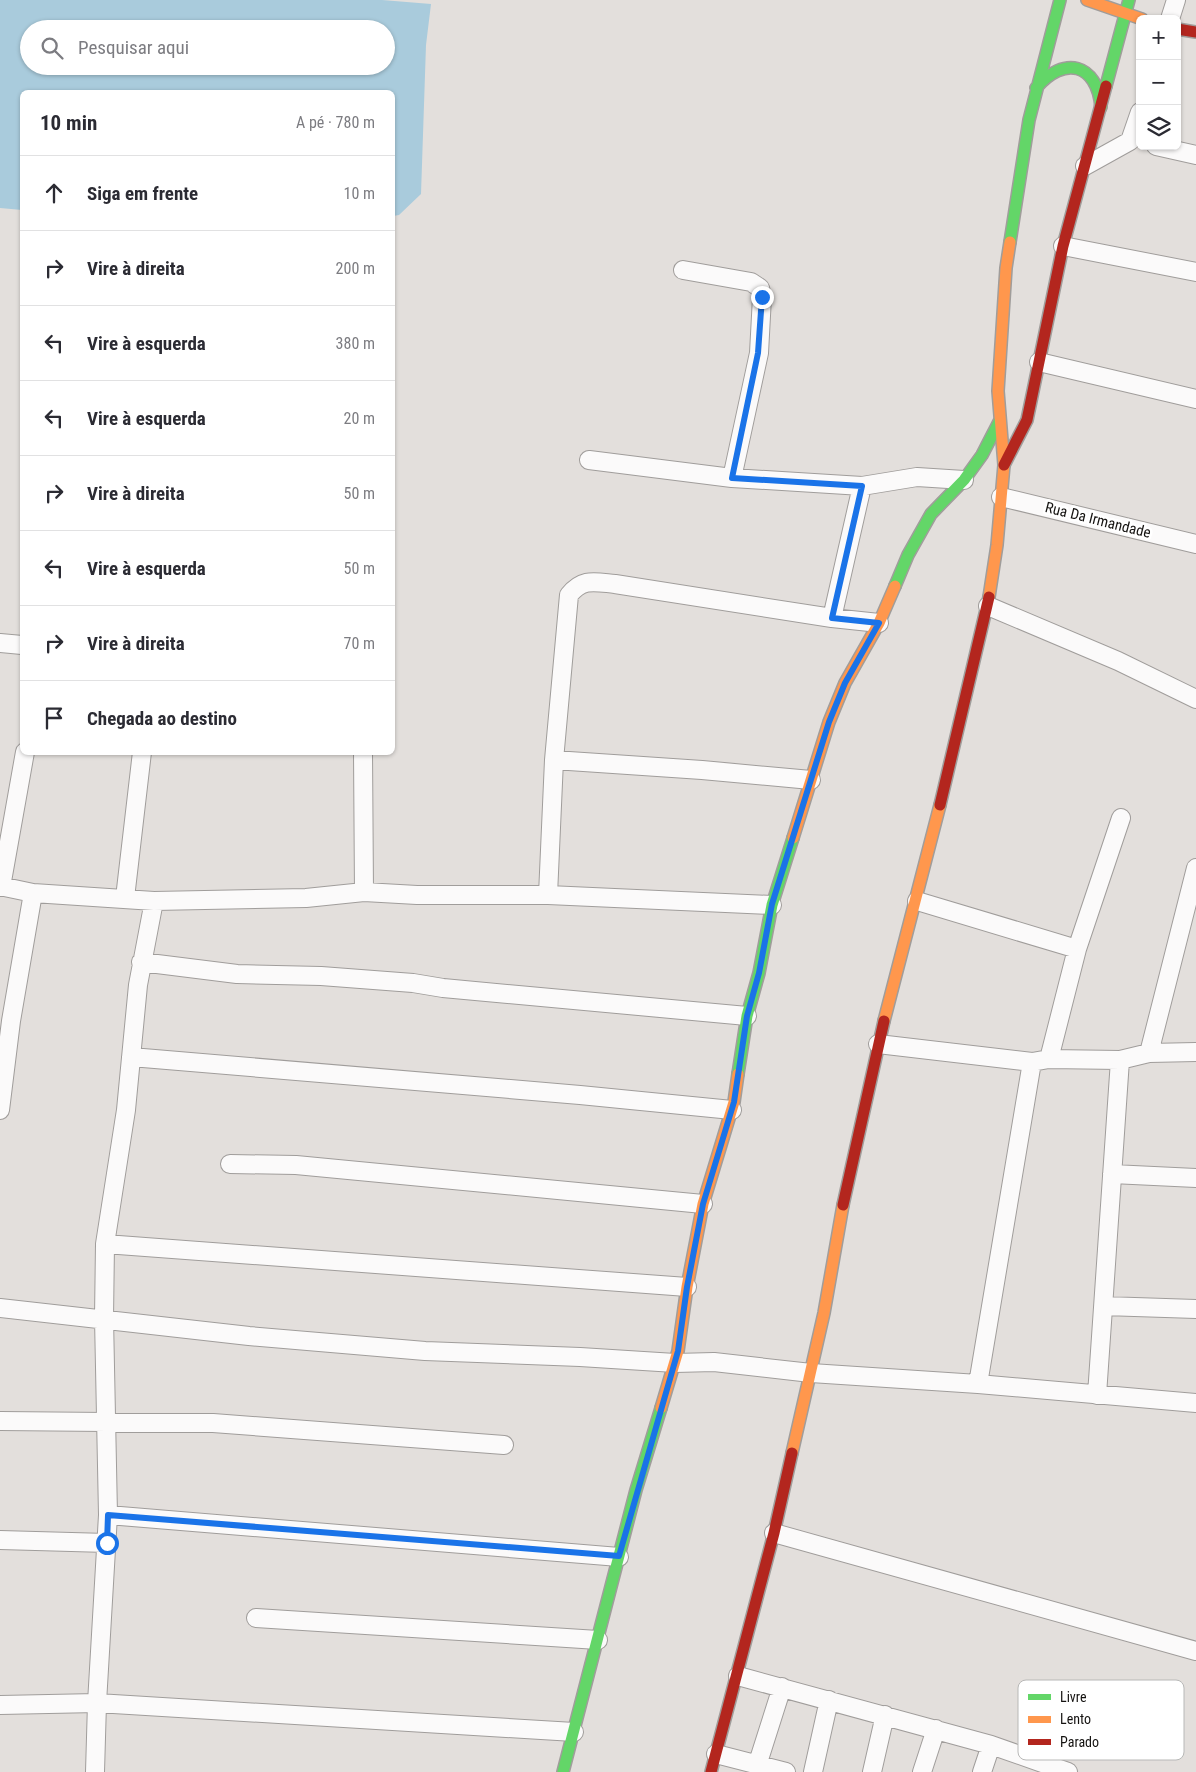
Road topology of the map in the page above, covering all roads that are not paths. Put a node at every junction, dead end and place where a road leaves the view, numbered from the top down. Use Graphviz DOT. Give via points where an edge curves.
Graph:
graph roads {
  1 [pos="1060,0"];
  2 [pos="1087,0"];
  3 [pos="1129,0"];
  4 [pos="1176,0"];
  5 [pos="1125,14"];
  6 [pos="1171,15"];
  7 [pos="1136,17"];
  8 [pos="1181,29"];
  9 [pos="1196,32"];
  10 [pos="1036,88"];
  11 [pos="1101,107"];
  12 [pos="1135,142"];
  13 [pos="1174,150"];
  14 [pos="1196,155"];
  15 [pos="1085,166"];
  16 [pos="1063,246"];
  17 [pos="683,270"];
  18 [pos="1196,272"];
  19 [pos="1039,362"];
  20 [pos="1196,399"];
  21 [pos="999,422"];
  22 [pos="589,460"];
  23 [pos="1004,465"];
  24 [pos="732,478"];
  25 [pos="964,480"];
  26 [pos="862,486"];
  27 [pos="1001,497"];
  28 [pos="1196,544"];
  29 [pos="988,606"];
  30 [pos="832,618"];
  31 [pos="879,623"];
  32 [pos="0,644"];
  33 [pos="20,645"];
  34 [pos="1196,699"];
  35 [pos="24,755"];
  36 [pos="142,755"];
  37 [pos="363,755"];
  38 [pos="554,760"];
  39 [pos="811,780"];
  40 [pos="1121,818"];
  41 [pos="1196,868"];
  42 [pos="1,886"];
  43 [pos="364,892"];
  44 [pos="33,893"];
  45 [pos="548,895"];
  46 [pos="125,898"];
  47 [pos="154,901"];
  48 [pos="917,901"];
  49 [pos="772,904"];
  50 [pos="1077,949"];
  51 [pos="141,962"];
  52 [pos="747,1016"];
  53 [pos="878,1044"];
  54 [pos="1196,1052"];
  55 [pos="1149,1053"];
  56 [pos="131,1057"];
  57 [pos="1120,1060"];
  58 [pos="1041,1061"];
  59 [pos="0,1110"];
  60 [pos="732,1110"];
  61 [pos="230,1164"];
  62 [pos="1112,1174"];
  63 [pos="1196,1178"];
  64 [pos="703,1204"];
  65 [pos="106,1244"];
  66 [pos="687,1287"];
  67 [pos="1104,1306"];
  68 [pos="0,1308"];
  69 [pos="1196,1309"];
  70 [pos="104,1318"];
  71 [pos="675,1363"];
  72 [pos="811,1373"];
  73 [pos="978,1384"];
  74 [pos="1096,1395"];
  75 [pos="1196,1403"];
  76 [pos="0,1422"];
  77 [pos="106,1422"];
  78 [pos="504,1445"];
  79 [pos="108,1515"];
  80 [pos="774,1533"];
  81 [pos="0,1540"];
  82 [pos="107,1543"];
  83 [pos="619,1556"];
  84 [pos="256,1618"];
  85 [pos="598,1640"];
  86 [pos="1196,1650"];
  87 [pos="738,1676"];
  88 [pos="782,1687"];
  89 [pos="829,1700"];
  90 [pos="97,1703"];
  91 [pos="0,1705"];
  92 [pos="885,1715"];
  93 [pos="936,1729"];
  94 [pos="574,1732"];
  95 [pos="991,1744"];
  96 [pos="716,1754"];
  97 [pos="1018,1754"];
  98 [pos="1035,1760"];
  99 [pos="756,1768"];
  100 [pos="95,1772"];
  101 [pos="563,1772"];
  102 [pos="711,1772"];
  103 [pos="786,1772"];
  104 [pos="813,1772"];
  105 [pos="872,1772"];
  106 [pos="922,1772"];
  107 [pos="982,1772"];
  108 [pos="1068,1772"];
  1 -- 10 [label="street"];
  2 -- 5 [label="street"];
  3 -- 5 [label="street"];
  4 -- 6 [label="street"];
  5 -- 7 [label="street"];
  5 -- 11 [label="street"];
  8 -- 9 [label="street"];
  10 -- 11 [label="street" via="1049,72 1071,67 1082,70 1092,76 1098,86"];
  10 -- 21 [label="street" via="1022,155 1006,268"];
  11 -- 15 [label="street"];
  12 -- 15 [label="street"];
  13 -- 14 [label="street"];
  15 -- 16 [label="street"];
  16 -- 18 [label="street"];
  16 -- 19 [label="street"];
  17 -- 24 [label="street" via="751,282 760,288 758,353"];
  19 -- 20 [label="street"];
  19 -- 23 [label="street" via="1027,420"];
  21 -- 23 [label="street"];
  21 -- 25 [label="street"];
  22 -- 24 [label="street"];
  23 -- 27 [label="street"];
  24 -- 26 [label="street"];
  25 -- 26 [label="street" via="917,477"];
  25 -- 31 [label="street" via="931,514 904,562"];
  26 -- 30 [label="street"];
  27 -- 28 [label="street, Rua Da Irmandade"];
  27 -- 29 [label="street"];
  29 -- 34 [label="street" via="1060,635"];
  29 -- 48 [label="street"];
  30 -- 31 [label="street"];
  30 -- 38 [label="street" via="614,584 578,584 569,595"];
  31 -- 39 [label="street" via="845,683"];
  32 -- 33 [label="street"];
  35 -- 42 [label="street"];
  36 -- 46 [label="street"];
  37 -- 43 [label="street"];
  38 -- 39 [label="street"];
  38 -- 45 [label="street"];
  39 -- 49 [label="street"];
  40 -- 50 [label="street"];
  41 -- 55 [label="street"];
  42 -- 44 [label="street"];
  43 -- 45 [label="street"];
  43 -- 47 [label="street" via="306,898"];
  44 -- 46 [label="street"];
  44 -- 59 [label="street" via="11,1021"];
  45 -- 49 [label="street"];
  46 -- 47 [label="street"];
  47 -- 51 [label="street"];
  48 -- 50 [label="street"];
  48 -- 53 [label="street"];
  49 -- 52 [label="street"];
  50 -- 58 [label="street"];
  51 -- 52 [label="street" via="237,974 413,983"];
  51 -- 56 [label="street"];
  52 -- 60 [label="street"];
  53 -- 58 [label="street"];
  53 -- 72 [label="street"];
  54 -- 55 [label="street"];
  55 -- 57 [label="street"];
  56 -- 60 [label="street"];
  56 -- 65 [label="street"];
  57 -- 58 [label="street"];
  57 -- 62 [label="street"];
  58 -- 73 [label="street"];
  60 -- 64 [label="street"];
  61 -- 64 [label="street" via="296,1165"];
  62 -- 63 [label="street"];
  62 -- 67 [label="street"];
  64 -- 66 [label="street"];
  65 -- 66 [label="street"];
  65 -- 70 [label="street"];
  66 -- 71 [label="street"];
  67 -- 69 [label="street"];
  67 -- 74 [label="street"];
  68 -- 70 [label="street"];
  70 -- 71 [label="street" via="249,1336 425,1351"];
  70 -- 77 [label="street"];
  71 -- 72 [label="street" via="714,1362"];
  71 -- 83 [label="street"];
  72 -- 73 [label="street"];
  72 -- 80 [label="street"];
  73 -- 74 [label="street"];
  74 -- 75 [label="street"];
  76 -- 77 [label="street"];
  77 -- 78 [label="street" via="213,1423"];
  77 -- 79 [label="street"];
  79 -- 82 [label="street"];
  79 -- 83 [label="street"];
  80 -- 86 [label="street"];
  80 -- 87 [label="street"];
  81 -- 82 [label="street"];
  82 -- 90 [label="street"];
  83 -- 85 [label="street"];
  84 -- 85 [label="street"];
  85 -- 94 [label="street"];
  87 -- 88 [label="street"];
  87 -- 96 [label="street"];
  88 -- 89 [label="street"];
  88 -- 99 [label="street"];
  89 -- 92 [label="street"];
  89 -- 104 [label="street"];
  90 -- 91 [label="street"];
  90 -- 94 [label="street"];
  90 -- 100 [label="street"];
  92 -- 93 [label="street"];
  92 -- 105 [label="street"];
  93 -- 95 [label="street"];
  93 -- 106 [label="street"];
  94 -- 101 [label="street"];
  95 -- 97 [label="street"];
  95 -- 107 [label="street"];
  96 -- 99 [label="street"];
  96 -- 102 [label="street"];
  98 -- 108 [label="street"];
  99 -- 103 [label="street"];
}
